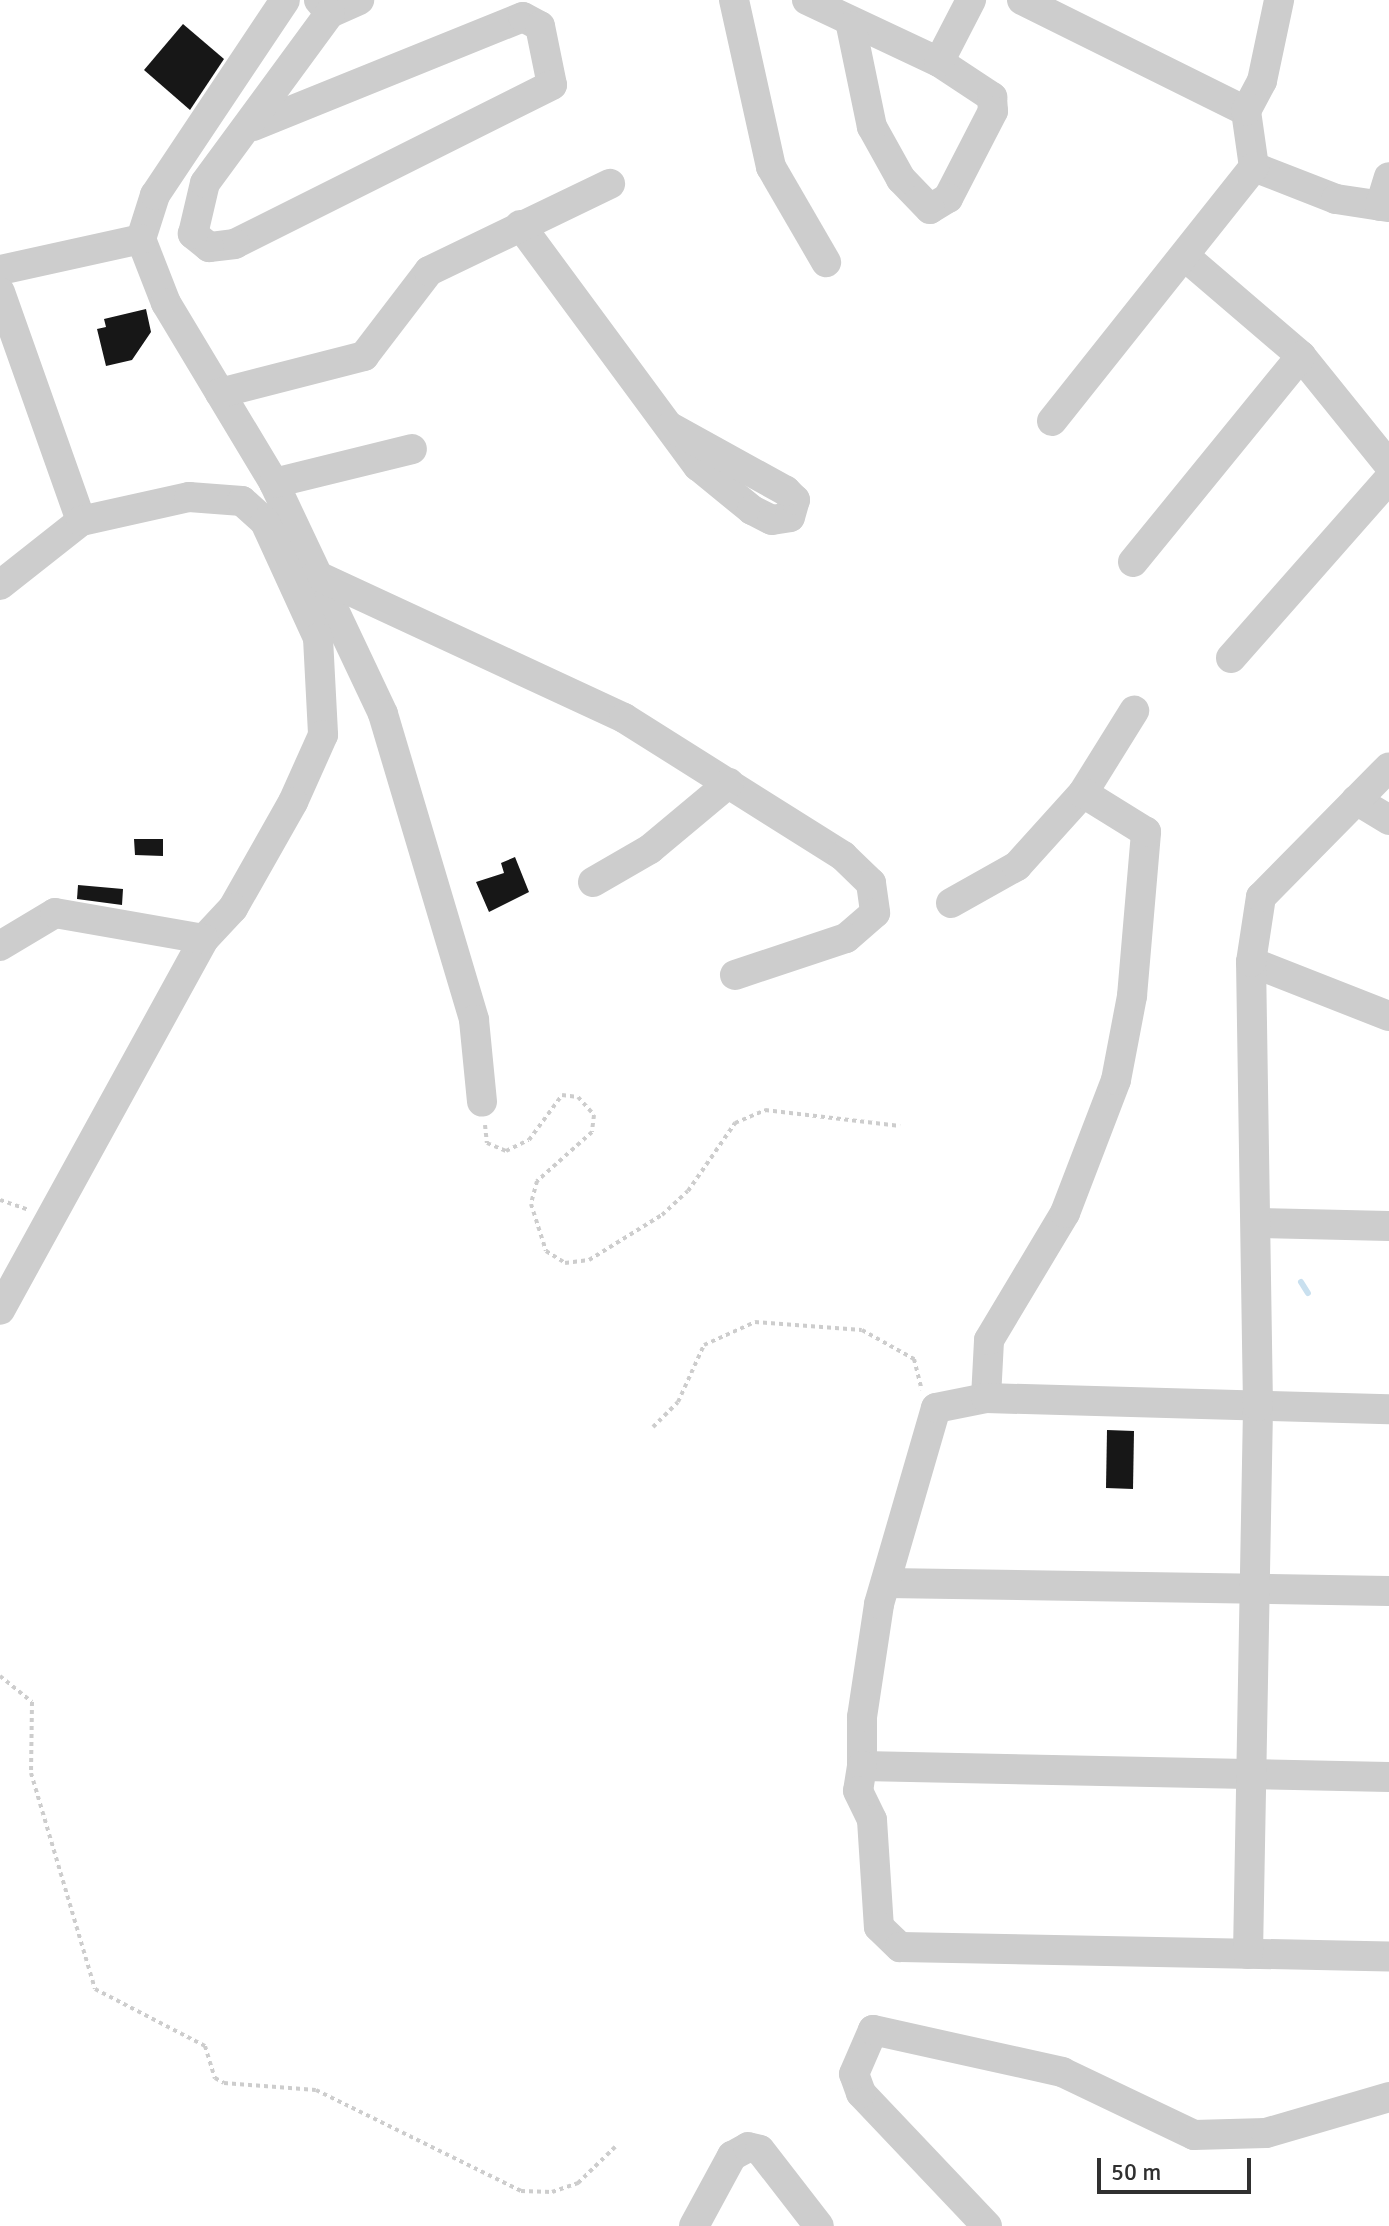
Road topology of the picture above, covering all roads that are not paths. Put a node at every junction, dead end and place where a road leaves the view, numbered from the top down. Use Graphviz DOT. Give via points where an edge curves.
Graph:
graph roads {
  1 [pos="285,0"];
  2 [pos="359,0"];
  3 [pos="734,0"];
  4 [pos="807,0"];
  5 [pos="971,0"];
  6 [pos="1022,0"];
  7 [pos="1279,0"];
  8 [pos="324,7"];
  9 [pos="851,26"];
  10 [pos="939,62"];
  11 [pos="1246,111"];
  12 [pos="253,126"];
  13 [pos="1254,167"];
  14 [pos="610,184"];
  15 [pos="1386,197"];
  16 [pos="520,225"];
  17 [pos="141,239"];
  18 [pos="1188,259"];
  19 [pos="826,262"];
  20 [pos="0,270"];
  21 [pos="0,292"];
  22 [pos="1301,356"];
  23 [pos="220,393"];
  24 [pos="1052,421"];
  25 [pos="670,427"];
  26 [pos="412,449"];
  27 [pos="1389,465"];
  28 [pos="1389,479"];
  29 [pos="274,483"];
  30 [pos="81,521"];
  31 [pos="1133,562"];
  32 [pos="316,575"];
  33 [pos="0,585"];
  34 [pos="1231,658"];
  35 [pos="1134,711"];
  36 [pos="1389,767"];
  37 [pos="729,783"];
  38 [pos="1083,793"];
  39 [pos="1356,800"];
  40 [pos="1389,820"];
  41 [pos="593,882"];
  42 [pos="951,903"];
  43 [pos="204,939"];
  44 [pos="0,946"];
  45 [pos="1251,962"];
  46 [pos="735,975"];
  47 [pos="1389,1016"];
  48 [pos="482,1102"];
  49 [pos="1256,1223"];
  50 [pos="1389,1226"];
  51 [pos="0,1310"];
  52 [pos="986,1398"];
  53 [pos="1258,1406"];
  54 [pos="1389,1409"];
  55 [pos="887,1583"];
  56 [pos="1255,1589"];
  57 [pos="1389,1591"];
  58 [pos="862,1766"];
  59 [pos="1252,1774"];
  60 [pos="1389,1777"];
  61 [pos="1248,1954"];
  62 [pos="1389,1956"];
  63 [pos="1389,2097"];
  64 [pos="694,2226"];
  65 [pos="819,2226"];
  66 [pos="987,2226"];
  1 -- 17 [label="street" via="155,195"];
  2 -- 8 [label="street"];
  3 -- 19 [label="street" via="771,167"];
  4 -- 9 [label="street"];
  5 -- 10 [label="street"];
  6 -- 11 [label="street"];
  7 -- 11 [label="street" via="1262,81"];
  8 -- 12 [label="street"];
  9 -- 10 [label="street"];
  9 -- 10 [label="street" via="872,127 901,179 930,209 948,198 993,111 981,87"];
  11 -- 13 [label="street"];
  12 -- 12 [label="street" via="512,20 540,26 549,91 235,244 209,247 193,234 193,210 205,183"];
  13 -- 15 [label="street" via="1336,199"];
  13 -- 18 [label="street"];
  14 -- 16 [label="street"];
  16 -- 23 [label="street" via="429,271 364,356"];
  16 -- 25 [label="street"];
  17 -- 20 [label="street"];
  17 -- 23 [label="street" via="166,303"];
  18 -- 22 [label="street"];
  18 -- 24 [label="street"];
  21 -- 30 [label="street"];
  22 -- 27 [label="street"];
  22 -- 31 [label="street"];
  23 -- 29 [label="street"];
  26 -- 29 [label="street"];
  28 -- 34 [label="street"];
  29 -- 32 [label="street"];
  30 -- 33 [label="street"];
  30 -- 43 [label="street" via="189,497 242,501 265,522 318,638 323,735 233,908"];
  32 -- 37 [label="street" via="341,580 624,718"];
  32 -- 48 [label="street" via="383,714 474,1020"];
  35 -- 38 [label="street"];
  36 -- 39 [label="street"];
  37 -- 41 [label="street" via="650,849"];
  37 -- 46 [label="street" via="843,856 875,891 875,913 846,938"];
  38 -- 42 [label="street" via="1017,866"];
  38 -- 52 [label="street" via="1146,832 1132,996 1116,1080 1081,1175 989,1340"];
  39 -- 40 [label="street"];
  39 -- 45 [label="street" via="1261,897"];
  43 -- 44 [label="street" via="55,913"];
  43 -- 51 [label="street" via="46,1215"];
  45 -- 47 [label="street"];
  45 -- 49 [label="street"];
  49 -- 50 [label="street"];
  49 -- 53 [label="street"];
  52 -- 53 [label="street"];
  52 -- 55 [label="street" via="928,1416 916,1493"];
  53 -- 54 [label="street"];
  53 -- 56 [label="street"];
  55 -- 56 [label="street"];
  55 -- 58 [label="street" via="863,1703"];
  56 -- 57 [label="street"];
  56 -- 59 [label="street"];
  58 -- 59 [label="street"];
  58 -- 61 [label="street" via="858,1791 872,1820 879,1927 900,1947"];
  59 -- 60 [label="street"];
  59 -- 61 [label="street"];
  61 -- 62 [label="street"];
  63 -- 66 [label="street" via="1266,2133 1194,2135 1062,2072 873,2030 854,2074 861,2093"];
  64 -- 65 [label="street" via="732,2156 748,2147 760,2150"];
}
